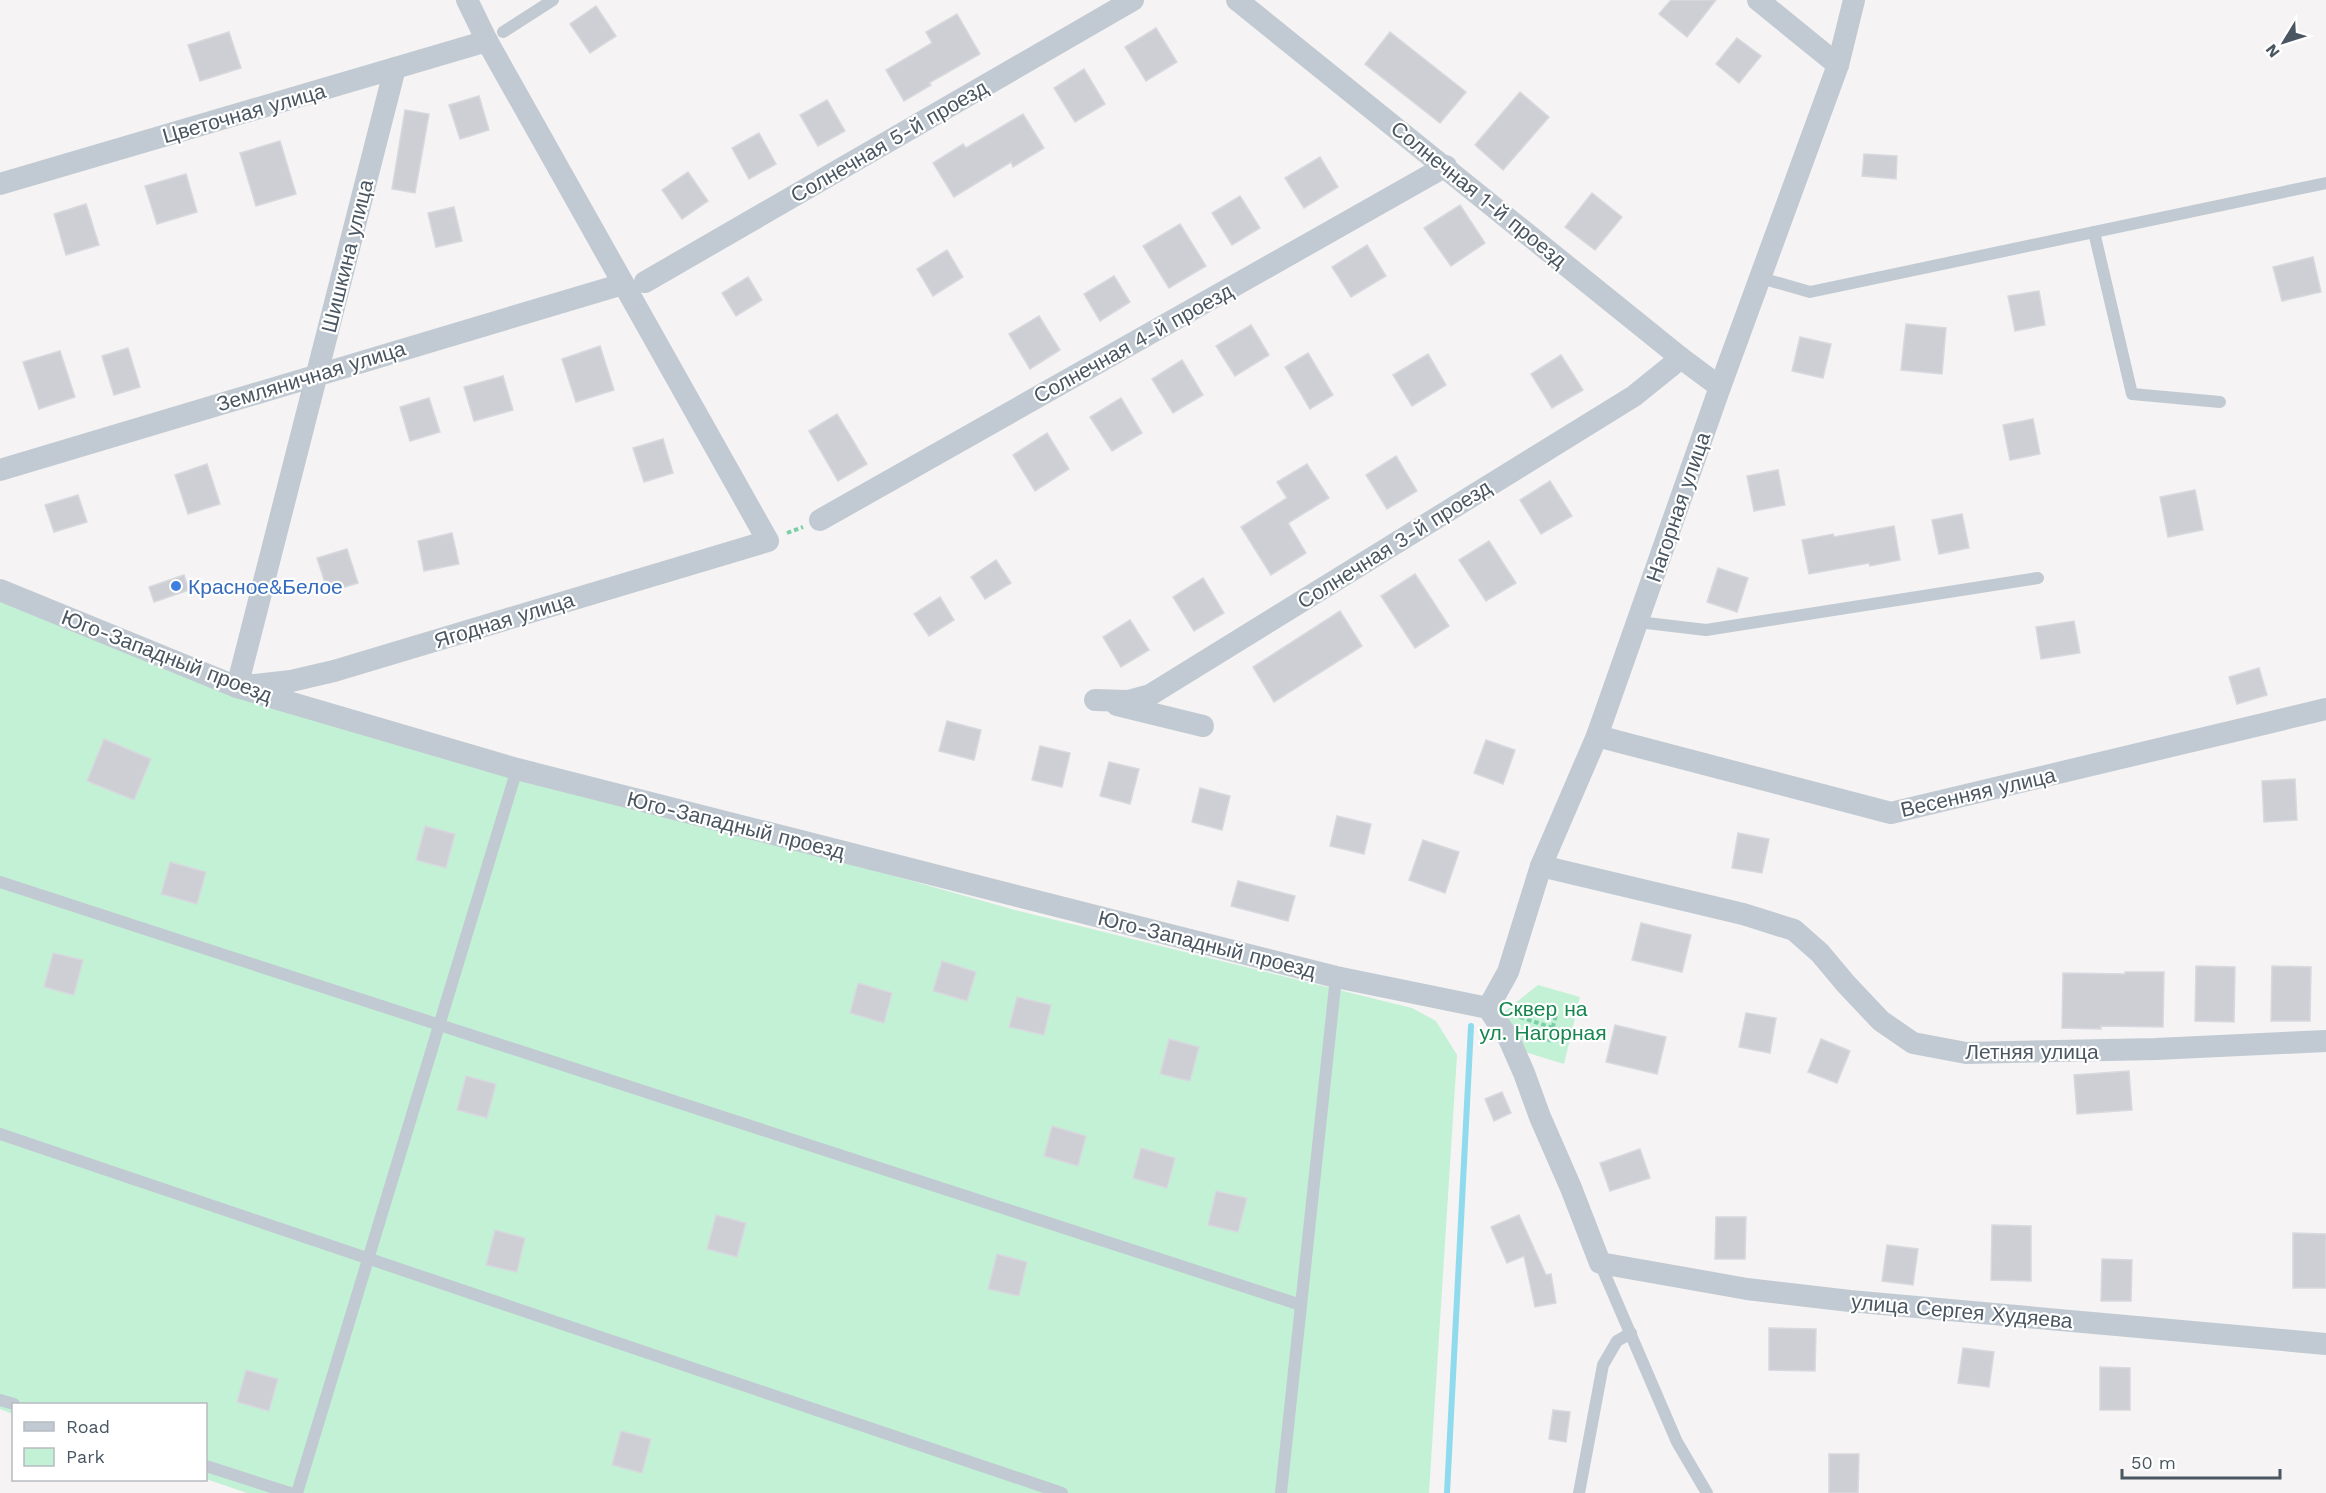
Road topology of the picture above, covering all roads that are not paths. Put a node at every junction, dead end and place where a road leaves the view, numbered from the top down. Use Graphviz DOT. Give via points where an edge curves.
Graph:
graph roads {
  1 [pos="467,0"];
  2 [pos="553,0"];
  3 [pos="1133,0"];
  4 [pos="1237,0"];
  5 [pos="1758,0"];
  6 [pos="1854,0"];
  7 [pos="495,36"];
  8 [pos="1838,65"];
  9 [pos="395,68"];
  10 [pos="1446,166"];
  11 [pos="2326,183"];
  12 [pos="0,184"];
  13 [pos="2094,232"];
  14 [pos="1761,278"];
  15 [pos="634,283"];
  16 [pos="1681,358"];
  17 [pos="317,374"];
  18 [pos="1720,387"];
  19 [pos="2220,402"];
  20 [pos="0,470"];
  21 [pos="820,520"];
  22 [pos="2038,578"];
  23 [pos="0,590"];
  24 [pos="1638,622"];
  25 [pos="237,687"];
  26 [pos="2326,708"];
  27 [pos="1203,726"];
  28 [pos="1597,736"];
  29 [pos="517,769"];
  30 [pos="1541,866"];
  31 [pos="0,882"];
  32 [pos="1336,977"];
  33 [pos="1488,1008"];
  34 [pos="440,1023"];
  35 [pos="2326,1041"];
  36 [pos="0,1134"];
  37 [pos="368,1258"];
  38 [pos="1600,1263"];
  39 [pos="1302,1305"];
  40 [pos="1631,1333"];
  41 [pos="2326,1344"];
  42 [pos="207,1466"];
  43 [pos="290,1493"];
  44 [pos="297,1493"];
  45 [pos="1062,1493"];
  46 [pos="1281,1493"];
  47 [pos="1579,1493"];
  48 [pos="1707,1493"];
  1 -- 7 [label="street"];
  2 -- 7 [label="lane"];
  3 -- 15 [label="street, Солнечная 5-й проезд"];
  4 -- 10 [label="street, Солнечная 1-й проезд"];
  5 -- 8 [label="street"];
  6 -- 8 [label="street, Нагорная улица"];
  7 -- 9 [label="street, Цветочная улица"];
  7 -- 15 [label="street"];
  8 -- 14 [label="street, Нагорная улица"];
  9 -- 12 [label="street, Цветочная улица"];
  9 -- 17 [label="street, Шишкина улица"];
  10 -- 16 [label="street, Солнечная 1-й проезд"];
  10 -- 21 [label="street, Солнечная 4-й проезд"];
  11 -- 13 [label="lane"];
  13 -- 14 [label="lane" via="1810,292"];
  13 -- 19 [label="lane" via="2132,394"];
  14 -- 18 [label="street, Нагорная улица"];
  15 -- 17 [label="street, Земляничная улица"];
  15 -- 25 [label="street, Ягодная улица" via="768,541 334,671"];
  16 -- 18 [label="street, Солнечная 1-й проезд"];
  16 -- 27 [label="street, Солнечная 3-й проезд" via="1634,396 1150,695 1128,701 1095,700"];
  17 -- 20 [label="street, Земляничная улица"];
  17 -- 25 [label="street, Шишкина улица"];
  18 -- 24 [label="street, Нагорная улица"];
  22 -- 24 [label="lane" via="1706,630"];
  23 -- 25 [label="street, Юго-Западный проезд"];
  24 -- 28 [label="street, Нагорная улица"];
  25 -- 29 [label="street, Юго-Западный проезд"];
  26 -- 28 [label="street, Весенняя улица" via="1891,813"];
  28 -- 30 [label="street, Нагорная улица"];
  29 -- 32 [label="street, Юго-Западный проезд"];
  29 -- 34 [label="lane"];
  30 -- 33 [label="street, Нагорная улица" via="1508,972"];
  30 -- 35 [label="street, Летняя улица" via="1743,914 1794,930 1820,952 1881,1021 1913,1043 1966,1053"];
  31 -- 34 [label="lane"];
  32 -- 33 [label="street, Юго-Западный проезд"];
  32 -- 39 [label="lane"];
  33 -- 38 [label="street" via="1509,1039 1524,1073"];
  34 -- 37 [label="lane"];
  34 -- 39 [label="lane"];
  36 -- 37 [label="lane"];
  37 -- 44 [label="lane"];
  37 -- 45 [label="lane"];
  38 -- 40 [label="lane"];
  38 -- 41 [label="street, улица Сергея Худяева" via="1747,1289 1850,1301"];
  39 -- 46 [label="lane"];
  40 -- 47 [label="lane" via="1617,1341 1603,1365"];
  40 -- 48 [label="lane" via="1677,1442"];
  42 -- 43 [label="lane"];
}
